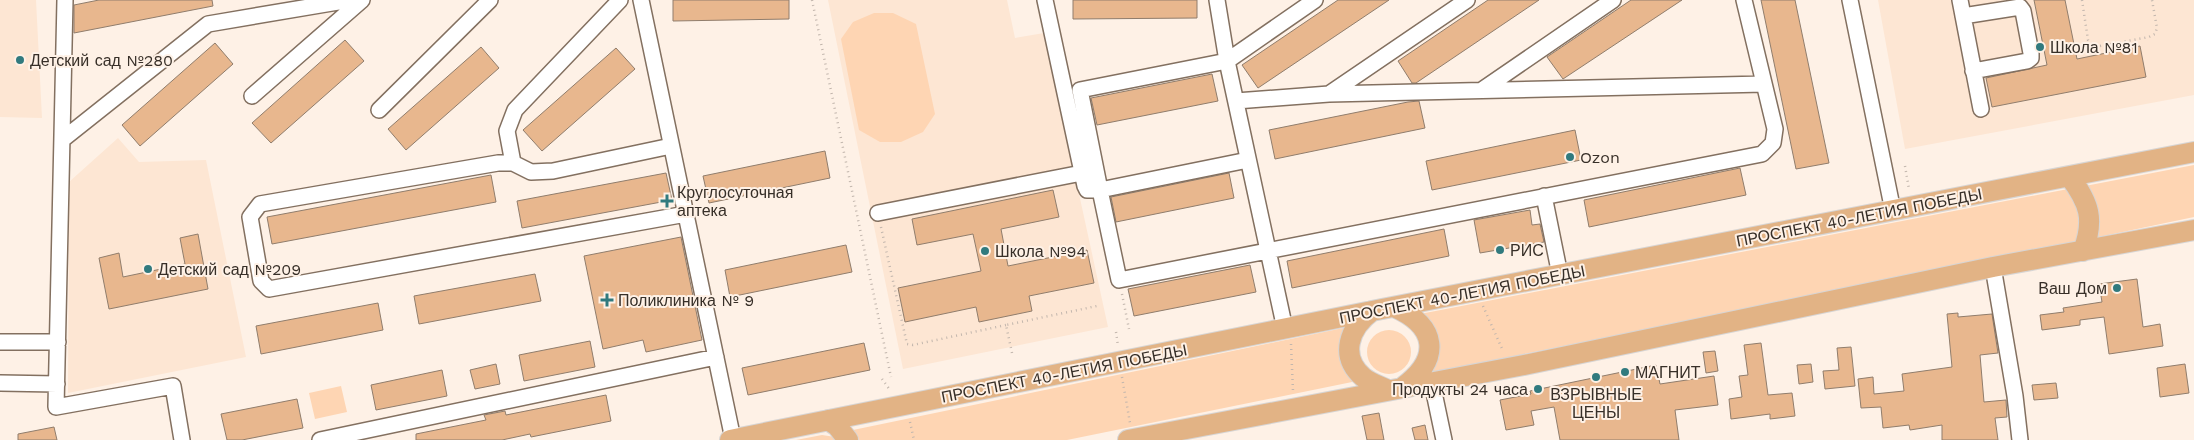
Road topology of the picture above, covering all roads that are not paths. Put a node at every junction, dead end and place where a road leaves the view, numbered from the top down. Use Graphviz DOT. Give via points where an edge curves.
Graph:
graph roads {
  1 [pos="65,0"];
  2 [pos="350,0"];
  3 [pos="362,0"];
  4 [pos="490,0"];
  5 [pos="620,0"];
  6 [pos="641,0"];
  7 [pos="1045,0"];
  8 [pos="1217,0"];
  9 [pos="1315,0"];
  10 [pos="1467,0"];
  11 [pos="1613,0"];
  12 [pos="1744,0"];
  13 [pos="1850,0"];
  14 [pos="1960,0"];
  15 [pos="307,3"];
  16 [pos="1963,16"];
  17 [pos="1227,61"];
  18 [pos="1974,71"];
  19 [pos="1764,84"];
  20 [pos="1482,90"];
  21 [pos="1329,94"];
  22 [pos="252,96"];
  23 [pos="1236,101"];
  24 [pos="1980,109"];
  25 [pos="379,110"];
  26 [pos="62,140"];
  27 [pos="671,146"];
  28 [pos="2194,152"];
  29 [pos="1248,160"];
  30 [pos="513,164"];
  31 [pos="1089,172"];
  32 [pos="2070,177"];
  33 [pos="1100,190"];
  34 [pos="1544,196"];
  35 [pos="1892,211"];
  36 [pos="686,214"];
  37 [pos="878,214"];
  38 [pos="2194,230"];
  39 [pos="1268,251"];
  40 [pos="2083,251"];
  41 [pos="1994,267"];
  42 [pos="1560,275"];
  43 [pos="1394,306"];
  44 [pos="1372,311"];
  45 [pos="1288,328"];
  46 [pos="0,342"];
  47 [pos="58,342"];
  48 [pos="716,357"];
  49 [pos="1432,382"];
  50 [pos="0,383"];
  51 [pos="57,384"];
  52 [pos="1395,388"];
  53 [pos="828,420"];
  54 [pos="182,440"];
  55 [pos="320,440"];
  56 [pos="732,440"];
  57 [pos="848,440"];
  58 [pos="1131,440"];
  59 [pos="1444,440"];
  60 [pos="2020,440"];
  1 -- 26 [label="street"];
  2 -- 15 [label="street"];
  3 -- 22 [label="street"];
  4 -- 25 [label="street"];
  5 -- 30 [label="street" via="514,110 507,130"];
  6 -- 27 [label="street"];
  7 -- 31 [label="street"];
  8 -- 17 [label="street"];
  9 -- 17 [label="street"];
  10 -- 21 [label="street"];
  11 -- 20 [label="street"];
  12 -- 19 [label="street"];
  13 -- 35 [label="street"];
  14 -- 16 [label="street"];
  15 -- 26 [label="street" via="208,24"];
  16 -- 18 [label="street"];
  16 -- 18 [label="street" via="2020,7 2023,11 2031,58"];
  17 -- 23 [label="street"];
  17 -- 31 [label="street" via="1080,90"];
  18 -- 24 [label="street"];
  19 -- 20 [label="street"];
  19 -- 34 [label="street" via="1775,129 1774,144 1762,154"];
  20 -- 21 [label="street"];
  21 -- 23 [label="street"];
  23 -- 29 [label="street"];
  26 -- 47 [label="street"];
  27 -- 30 [label="street" via="553,171 531,172"];
  27 -- 36 [label="street"];
  28 -- 32 [label="main road, ПРОСПЕКТ 40-ЛЕТИЯ ПОБЕДЫ"];
  29 -- 33 [label="street"];
  29 -- 39 [label="street"];
  30 -- 36 [label="street" via="498,163 260,204 250,217 261,281 269,289"];
  31 -- 33 [label="street"];
  31 -- 37 [label="street"];
  32 -- 35 [label="main road, ПРОСПЕКТ 40-ЛЕТИЯ ПОБЕДЫ"];
  32 -- 40 [label="main road" via="2085,197 2089,214 2089,236"];
  33 -- 39 [label="street" via="1119,280"];
  34 -- 39 [label="street"];
  34 -- 42 [label="street"];
  35 -- 42 [label="main road, ПРОСПЕКТ 40-ЛЕТИЯ ПОБЕДЫ"];
  36 -- 48 [label="street"];
  38 -- 40 [label="main road"];
  39 -- 45 [label="street"];
  40 -- 41 [label="main road"];
  41 -- 49 [label="main road"];
  41 -- 60 [label="street"];
  42 -- 43 [label="main road, ПРОСПЕКТ 40-ЛЕТИЯ ПОБЕДЫ"];
  43 -- 44 [label="main road, ПРОСПЕКТ 40-ЛЕТИЯ ПОБЕДЫ"];
  43 -- 52 [label="main road" via="1418,320 1429,342 1428,356 1422,369"];
  44 -- 45 [label="main road, ПРОСПЕКТ 40-ЛЕТИЯ ПОБЕДЫ"];
  44 -- 52 [label="main road" via="1353,332 1350,356 1362,376"];
  45 -- 53 [label="main road, ПРОСПЕКТ 40-ЛЕТИЯ ПОБЕДЫ"];
  46 -- 47 [label="street"];
  47 -- 51 [label="street"];
  48 -- 55 [label="street"];
  48 -- 56 [label="street"];
  49 -- 52 [label="main road"];
  49 -- 59 [label="street"];
  50 -- 51 [label="street"];
  51 -- 54 [label="street" via="56,407 173,386"];
  52 -- 58 [label="main road"];
  53 -- 56 [label="main road, ПРОСПЕКТ 40-ЛЕТИЯ ПОБЕДЫ"];
  53 -- 57 [label="main road"];
}
